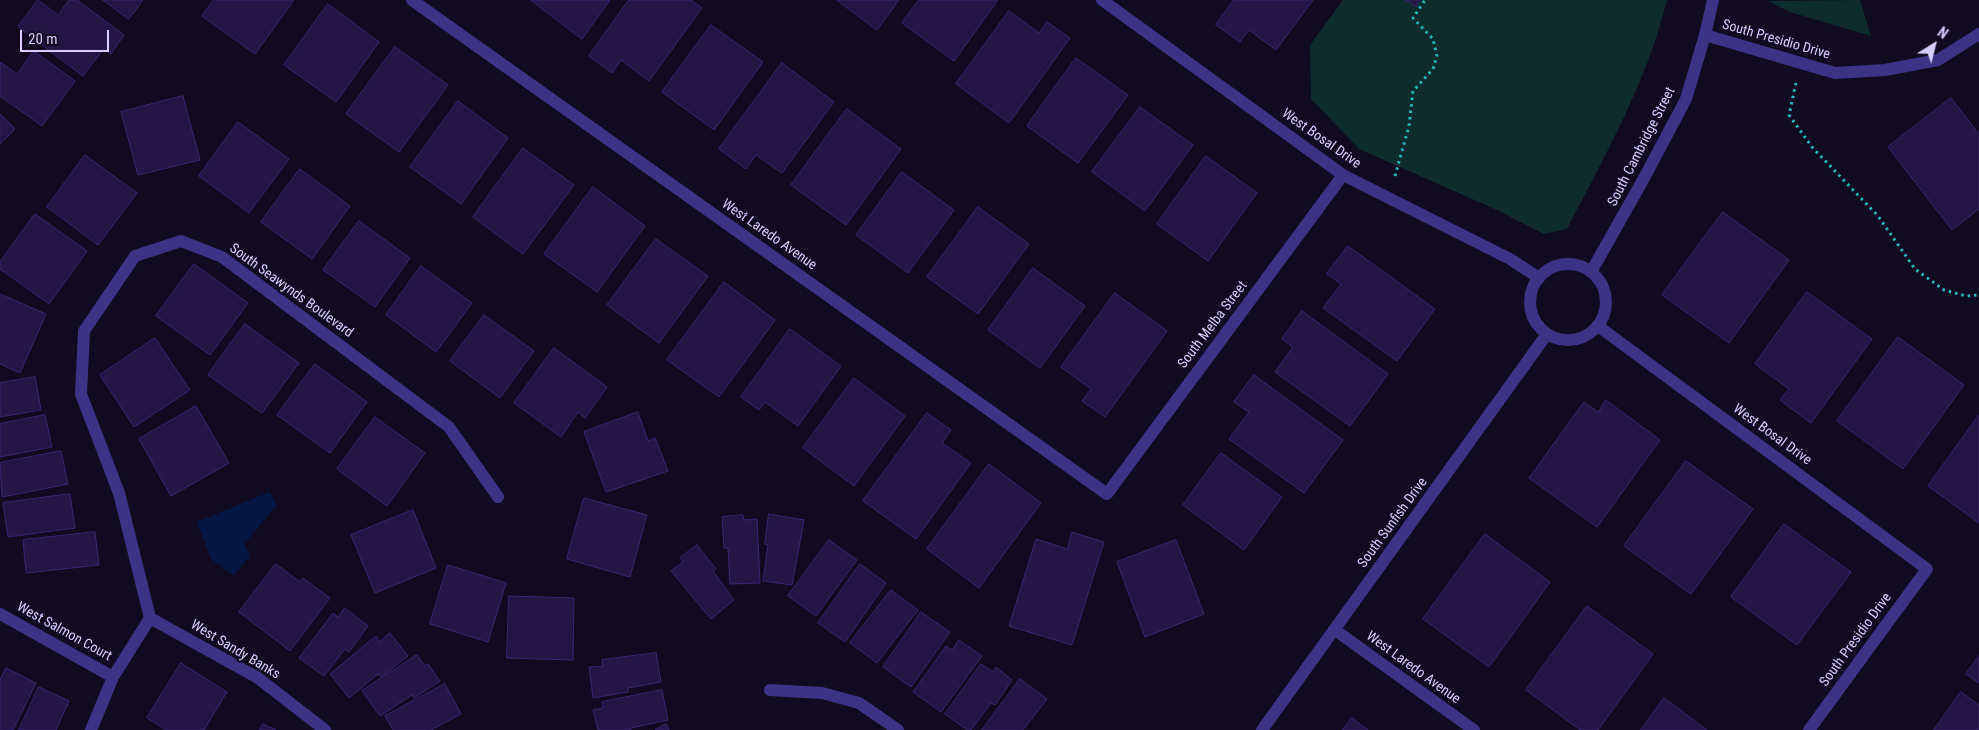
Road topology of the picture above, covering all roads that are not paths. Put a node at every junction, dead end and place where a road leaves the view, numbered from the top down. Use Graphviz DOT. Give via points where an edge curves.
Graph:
graph roads {
  1 [pos="412,0"];
  2 [pos="1102,0"];
  3 [pos="1713,0"];
  4 [pos="1979,34"];
  5 [pos="1706,35"];
  6 [pos="1344,175"];
  7 [pos="1591,272"];
  8 [pos="1539,278"];
  9 [pos="1598,326"];
  10 [pos="1547,334"];
  11 [pos="1107,494"];
  12 [pos="498,498"];
  13 [pos="1927,569"];
  14 [pos="0,614"];
  15 [pos="150,618"];
  16 [pos="1335,630"];
  17 [pos="113,677"];
  18 [pos="770,690"];
  19 [pos="91,730"];
  20 [pos="325,730"];
  21 [pos="898,730"];
  22 [pos="1262,730"];
  23 [pos="1474,730"];
  24 [pos="1808,730"];
  1 -- 11 [label="street, West Laredo Avenue"];
  2 -- 6 [label="street, West Bosal Drive"];
  3 -- 5 [label="street, South Cambridge Street"];
  4 -- 5 [label="street, South Presidio Drive" via="1938,60 1884,70 1835,73"];
  5 -- 7 [label="street, South Cambridge Street" via="1686,98"];
  6 -- 8 [label="street, West Bosal Drive" via="1502,255"];
  6 -- 11 [label="street, South Melba Street"];
  7 -- 8 [label="street" via="1569,264 1553,268"];
  7 -- 9 [label="street" via="1599,281 1606,303"];
  8 -- 10 [label="street" via="1530,302 1532,314"];
  9 -- 10 [label="street" via="1580,338 1569,340"];
  9 -- 13 [label="street, West Bosal Drive"];
  10 -- 16 [label="street, South Sunfish Drive"];
  12 -- 15 [label="street, South Seawynds Boulevard" via="449,427 222,257 181,241 135,256 84,331 81,394 119,493"];
  13 -- 24 [label="street, South Presidio Drive"];
  14 -- 17 [label="street, West Salmon Court"];
  15 -- 17 [label="street"];
  15 -- 20 [label="street, West Sandy Banks" via="258,678"];
  16 -- 22 [label="street, South Sunfish Drive"];
  16 -- 23 [label="street, West Laredo Avenue"];
  17 -- 19 [label="street"];
  18 -- 21 [label="street" via="822,693 859,703"];
}
